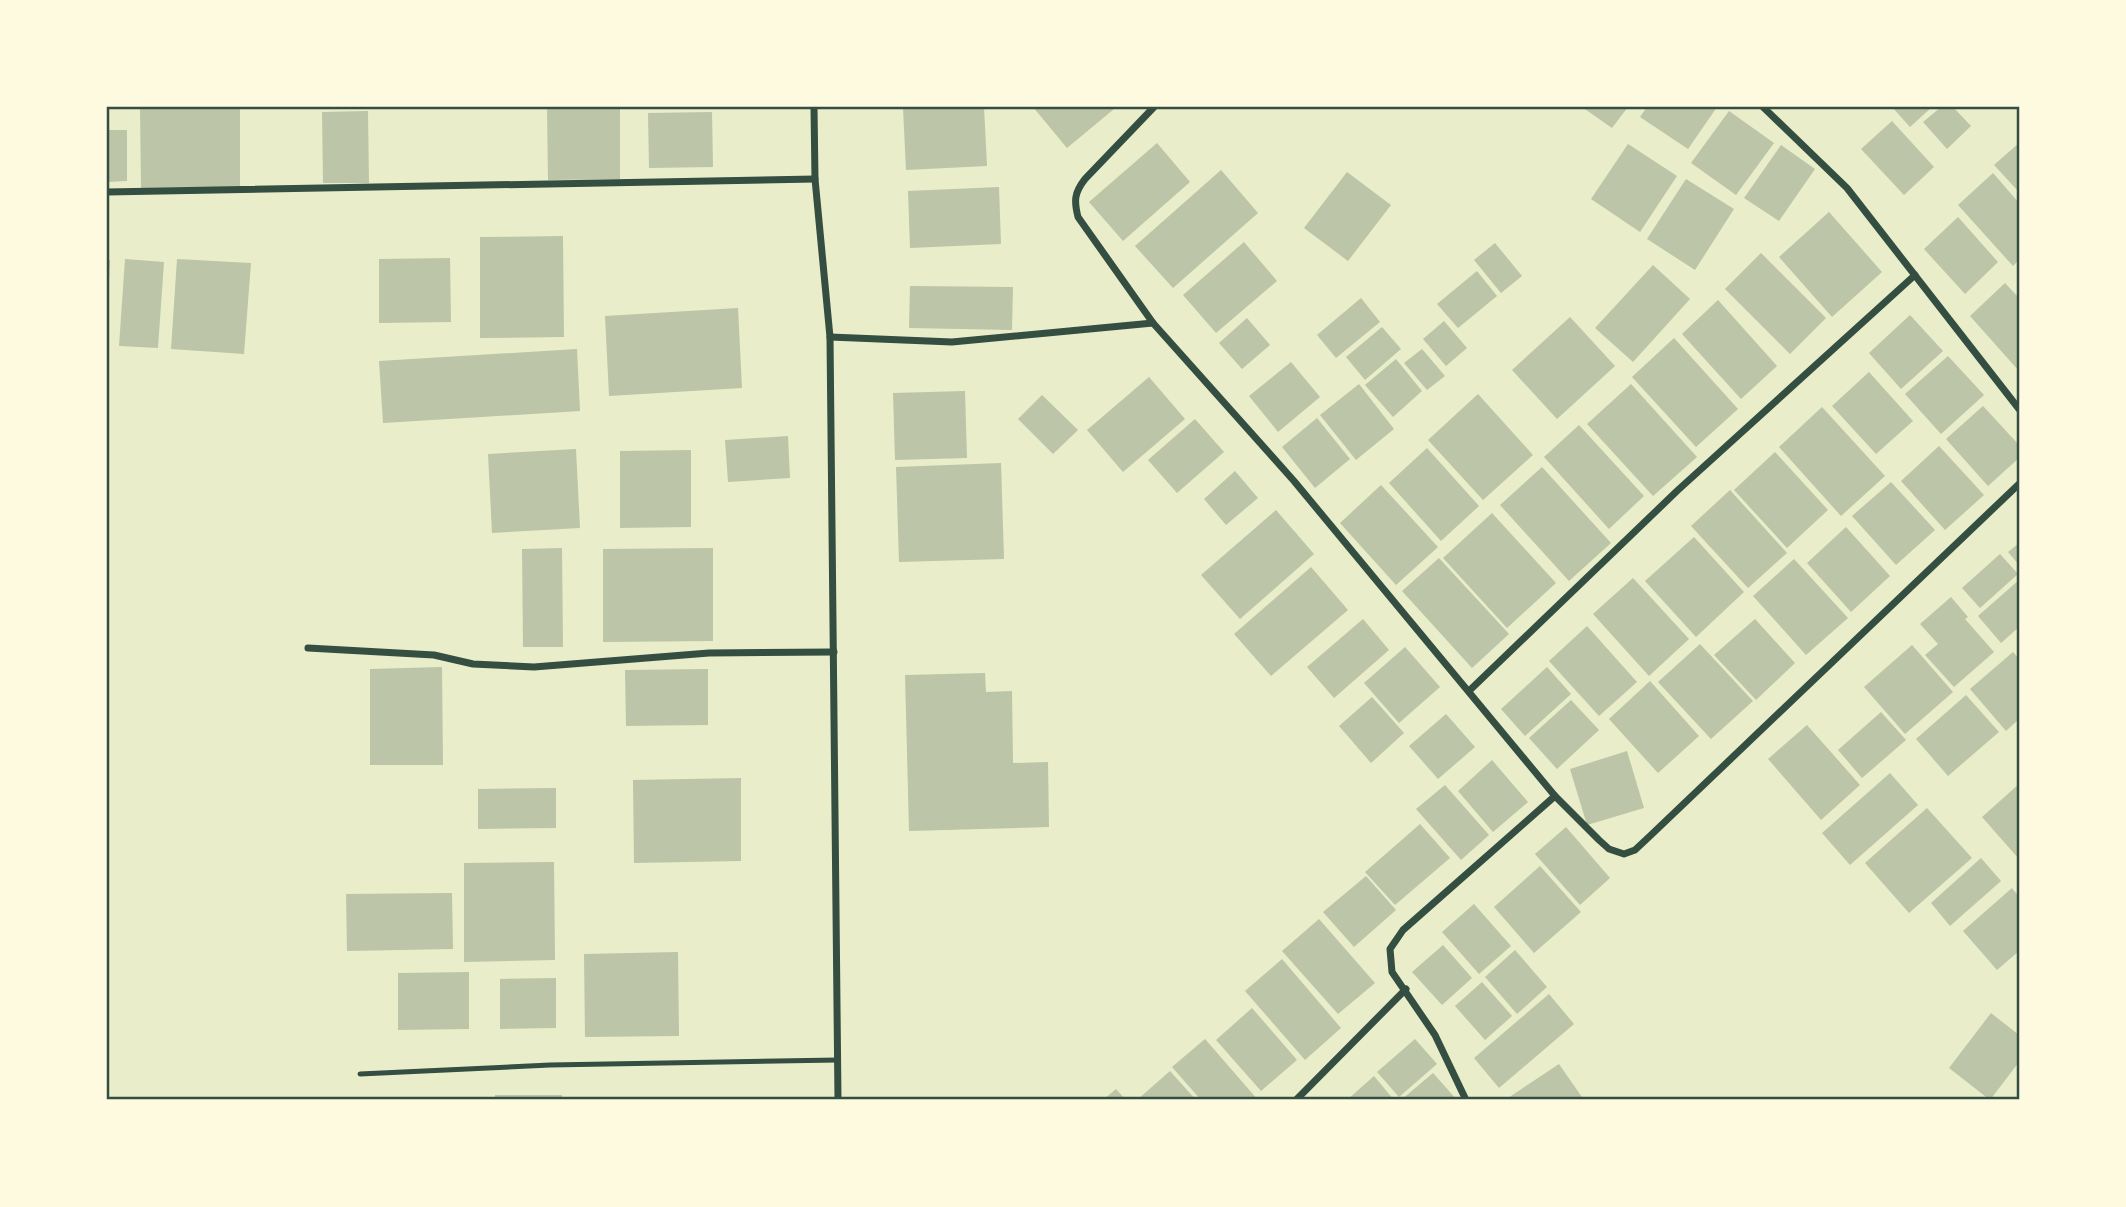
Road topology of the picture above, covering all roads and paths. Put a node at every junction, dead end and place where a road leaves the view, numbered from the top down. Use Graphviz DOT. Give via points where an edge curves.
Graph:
graph roads {
  1 [pos="814,107"];
  2 [pos="1154,107"];
  3 [pos="1763,107"];
  4 [pos="815,179"];
  5 [pos="107,192"];
  6 [pos="1915,275"];
  7 [pos="1153,323"];
  8 [pos="830,337"];
  9 [pos="2019,409"];
  10 [pos="2019,484"];
  11 [pos="308,648"];
  12 [pos="834,652"];
  13 [pos="1470,690"];
  14 [pos="1555,796"];
  15 [pos="1406,989"];
  16 [pos="838,1060"];
  17 [pos="360,1074"];
  18 [pos="838,1100"];
  19 [pos="1296,1100"];
  20 [pos="1465,1100"];
  1 -- 4 [label="street"];
  2 -- 7 [label="street" via="1085,179 1074,202 1078,217"];
  3 -- 6 [label="street" via="1847,188"];
  4 -- 5 [label="street"];
  4 -- 8 [label="street"];
  6 -- 9 [label="street"];
  6 -- 13 [label="street" via="1678,490"];
  7 -- 8 [label="street" via="952,342"];
  7 -- 13 [label="street"];
  8 -- 12 [label="street"];
  10 -- 14 [label="street" via="1635,850 1624,854 1609,849"];
  11 -- 12 [label="street" via="434,655 473,664 534,667 709,653"];
  12 -- 16 [label="street"];
  13 -- 14 [label="street"];
  14 -- 15 [label="street" via="1403,930 1389,959 1392,972"];
  15 -- 19 [label="street"];
  15 -- 20 [label="street" via="1435,1035"];
  16 -- 17 [label="lane"];
  16 -- 18 [label="street"];
}
